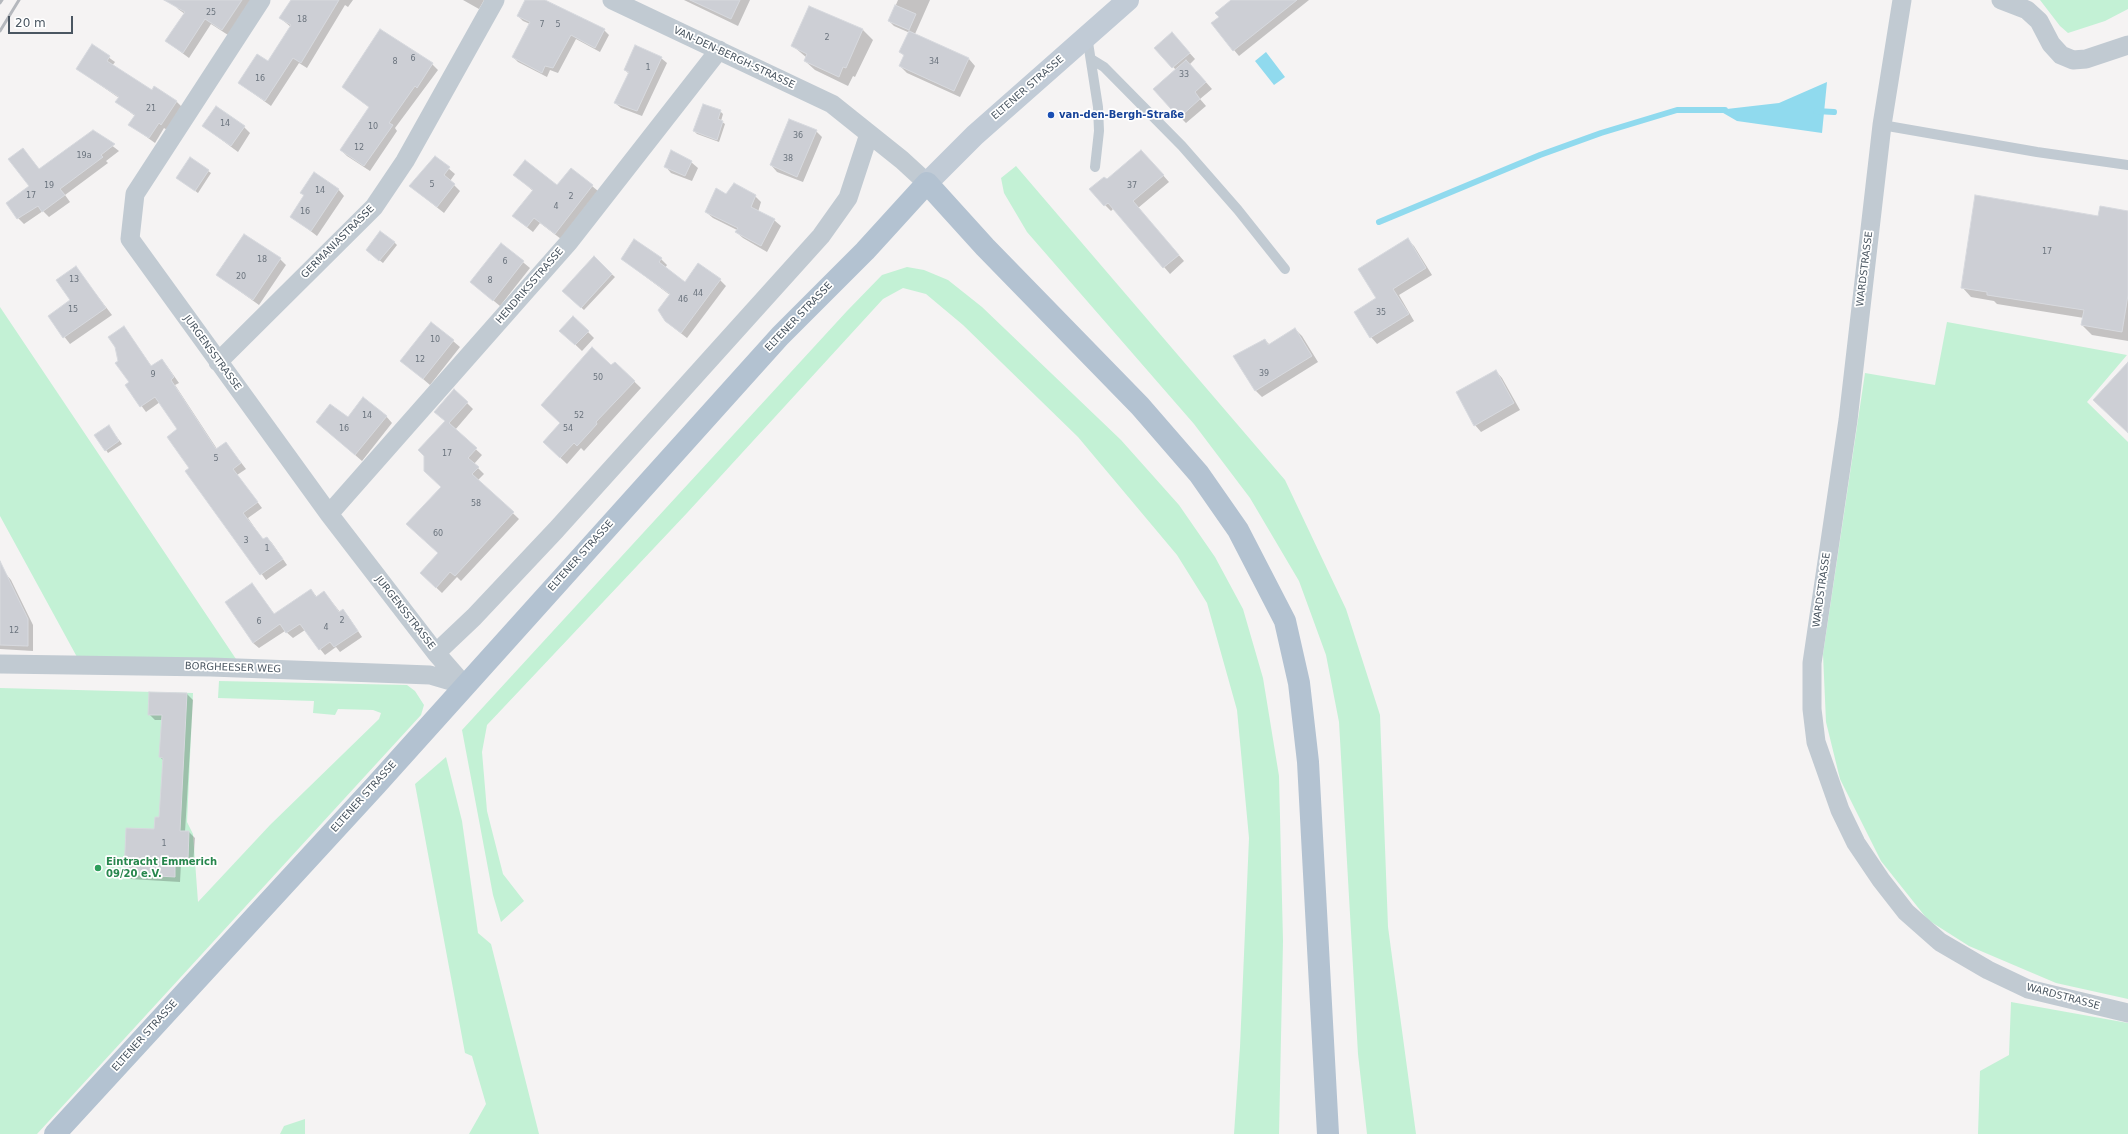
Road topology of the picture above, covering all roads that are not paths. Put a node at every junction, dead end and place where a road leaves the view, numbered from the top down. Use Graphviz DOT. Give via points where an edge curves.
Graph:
graph roads {
  1 [pos="260,0"];
  2 [pos="495,0"];
  3 [pos="612,0"];
  4 [pos="1128,0"];
  5 [pos="1902,0"];
  6 [pos="2001,0"];
  7 [pos="1088,36"];
  8 [pos="2128,45"];
  9 [pos="719,50"];
  10 [pos="1091,59"];
  11 [pos="1882,125"];
  12 [pos="869,134"];
  13 [pos="2128,165"];
  14 [pos="1095,167"];
  15 [pos="927,183"];
  16 [pos="1285,269"];
  17 [pos="218,362"];
  18 [pos="329,514"];
  19 [pos="436,653"];
  20 [pos="0,664"];
  21 [pos="464,685"];
  22 [pos="2128,1013"];
  23 [pos="55,1134"];
  24 [pos="1328,1134"];
  1 -- 17 [label="street, JURGENSSTRASSE" via="135,194 130,239"];
  2 -- 17 [label="street, GERMANIASTRASSE" via="405,161 374,206"];
  3 -- 9 [label="street, VAN-DEN-BERGH-STRASSE"];
  4 -- 7 [label="main road, ELTENER STRASSE"];
  5 -- 11 [label="street, WARDSTRASSE"];
  6 -- 8 [label="street" via="2027,10 2039,21 2051,44 2061,56 2074,60 2086,59"];
  7 -- 10 [label="lane"];
  7 -- 15 [label="main road, ELTENER STRASSE" via="975,135"];
  9 -- 12 [label="street, VAN-DEN-BERGH-STRASSE" via="832,104"];
  9 -- 18 [label="street, HENDRIKSSTRASSE" via="568,242"];
  10 -- 14 [label="lane" via="1099,131"];
  10 -- 16 [label="lane" via="1113,76 1182,146"];
  11 -- 13 [label="lane"];
  11 -- 22 [label="street, WARDSTRASSE" via="1848,420 1812,663 1812,710 1816,742 1840,810 1856,843 1906,912 1940,942 1988,970 2028,988"];
  12 -- 15 [label="street, VAN-DEN-BERGH-STRASSE"];
  12 -- 19 [label="street" via="848,198 821,236 556,530 474,617"];
  15 -- 21 [label="main road, ELTENER STRASSE" via="876,240 780,336"];
  15 -- 24 [label="main road" via="980,242 1140,406 1199,474 1238,530 1285,621 1299,683 1308,762"];
  17 -- 18 [label="street, JURGENSSTRASSE"];
  18 -- 19 [label="street, JURGENSSTRASSE"];
  19 -- 21 [label="street, JURGENSSTRASSE"];
  20 -- 21 [label="street, BORGHEESER WEG" via="211,667 430,676"];
  21 -- 23 [label="main road, ELTENER STRASSE"];
}
